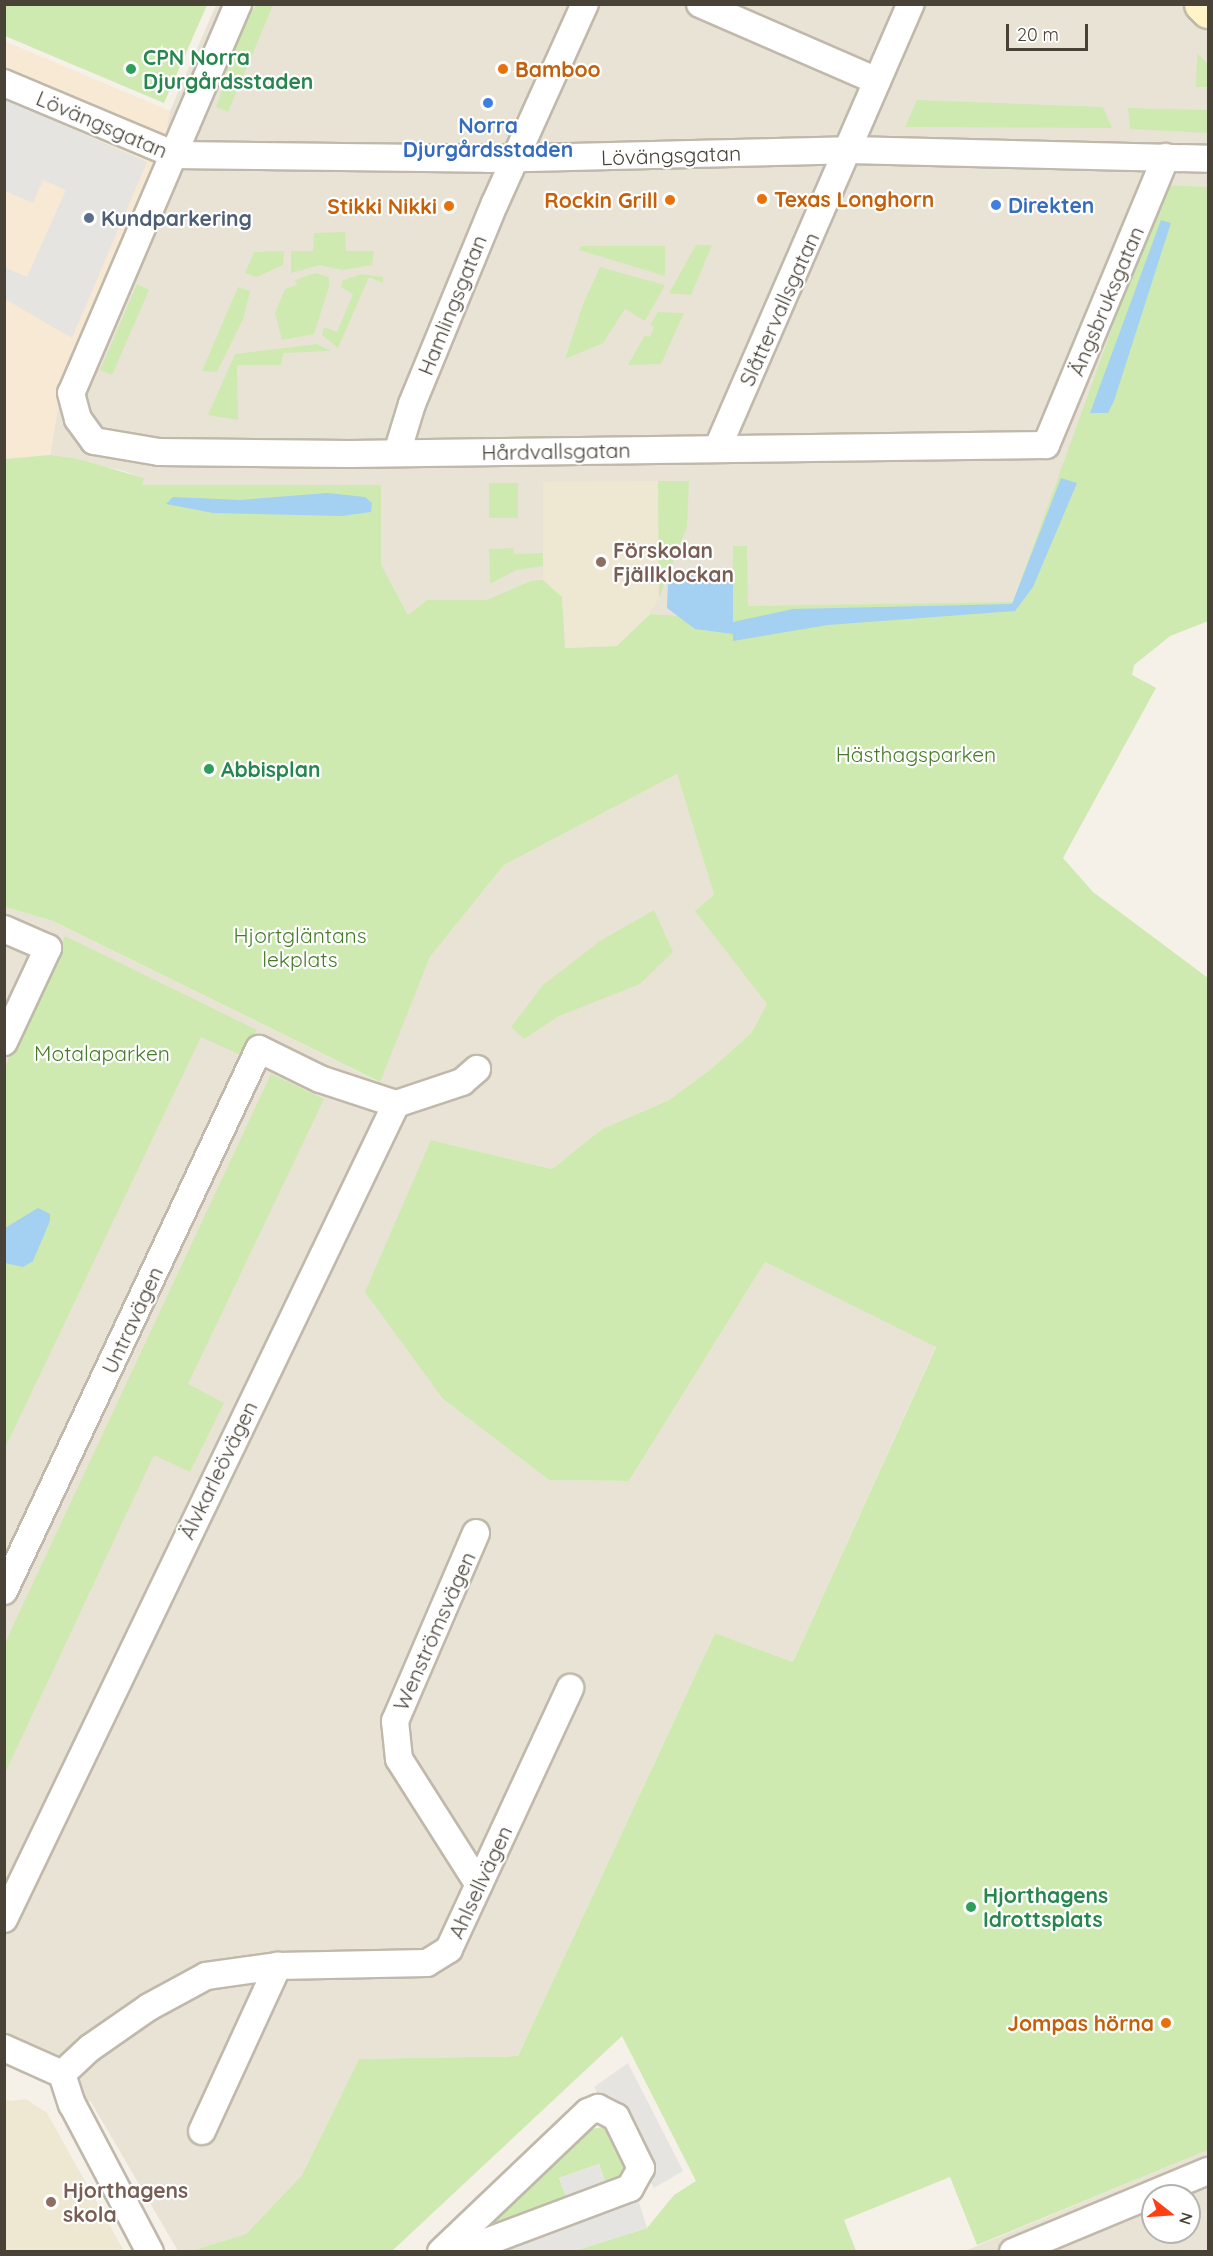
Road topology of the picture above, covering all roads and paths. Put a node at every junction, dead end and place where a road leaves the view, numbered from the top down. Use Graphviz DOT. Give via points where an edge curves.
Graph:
graph roads {
  1 [pos="238,4"];
  2 [pos="585,4"];
  3 [pos="700,4"];
  4 [pos="911,4"];
  5 [pos="1201,4"];
  6 [pos="1209,11"];
  7 [pos="877,81"];
  8 [pos="4,83"];
  9 [pos="849,150"];
  10 [pos="175,155"];
  11 [pos="1166,157"];
  12 [pos="514,159"];
  13 [pos="1209,159"];
  14 [pos="1046,445"];
  15 [pos="718,447"];
  16 [pos="397,453"];
  17 [pos="4,928"];
  18 [pos="4,1042"];
  19 [pos="477,1069"];
  20 [pos="396,1104"];
  21 [pos="476,1533"];
  22 [pos="4,1591"];
  23 [pos="570,1688"];
  24 [pos="479,1885"];
  25 [pos="4,1919"];
  26 [pos="278,1966"];
  27 [pos="4,2048"];
  28 [pos="62,2074"];
  29 [pos="202,2130"];
  30 [pos="1209,2171"];
  31 [pos="150,2252"];
  32 [pos="441,2252"];
  33 [pos="460,2252"];
  34 [pos="1013,2252"];
  1 -- 10 [label="street"];
  2 -- 12 [label="street, Hamlingsgatan"];
  3 -- 7 [label="street"];
  4 -- 7 [label="street, Slåttervallsgatan"];
  5 -- 6 [label="street"];
  7 -- 9 [label="street, Slåttervallsgatan"];
  8 -- 10 [label="street, Lövängsgatan"];
  9 -- 11 [label="street, Lövängsgatan"];
  9 -- 12 [label="street, Lövängsgatan"];
  9 -- 15 [label="street, Slåttervallsgatan"];
  10 -- 12 [label="street, Lövängsgatan"];
  10 -- 16 [label="street, Hårdvallsgatan" via="71,393 78,419 94,441 159,453"];
  11 -- 13 [label="street, Lövängsgatan"];
  11 -- 14 [label="street, Ängsbruksgatan"];
  12 -- 16 [label="street, Hamlingsgatan" via="412,404"];
  14 -- 15 [label="street, Hårdvallsgatan"];
  15 -- 16 [label="street, Hårdvallsgatan"];
  17 -- 18 [label="street" via="48,948"];
  19 -- 20 [label="street" via="462,1082"];
  20 -- 22 [label="street, Untravägen" via="320,1079 259,1049"];
  20 -- 25 [label="street, Älvkarleövägen"];
  21 -- 24 [label="street, Wenströmsvägen" via="394,1720 399,1760"];
  23 -- 24 [label="street, Ahlsellvägen"];
  24 -- 26 [label="street, Ahlsellvägen" via="449,1949 427,1963"];
  26 -- 28 [label="street, Ahlsellvägen" via="206,1976 149,2007 90,2048"];
  26 -- 29 [label="street"];
  27 -- 28 [label="street"];
  28 -- 31 [label="street" via="72,2104"];
  30 -- 34 [label="street"];
  32 -- 33 [label="street" via="588,2112 598,2108 616,2117 641,2168 630,2188"];
}
